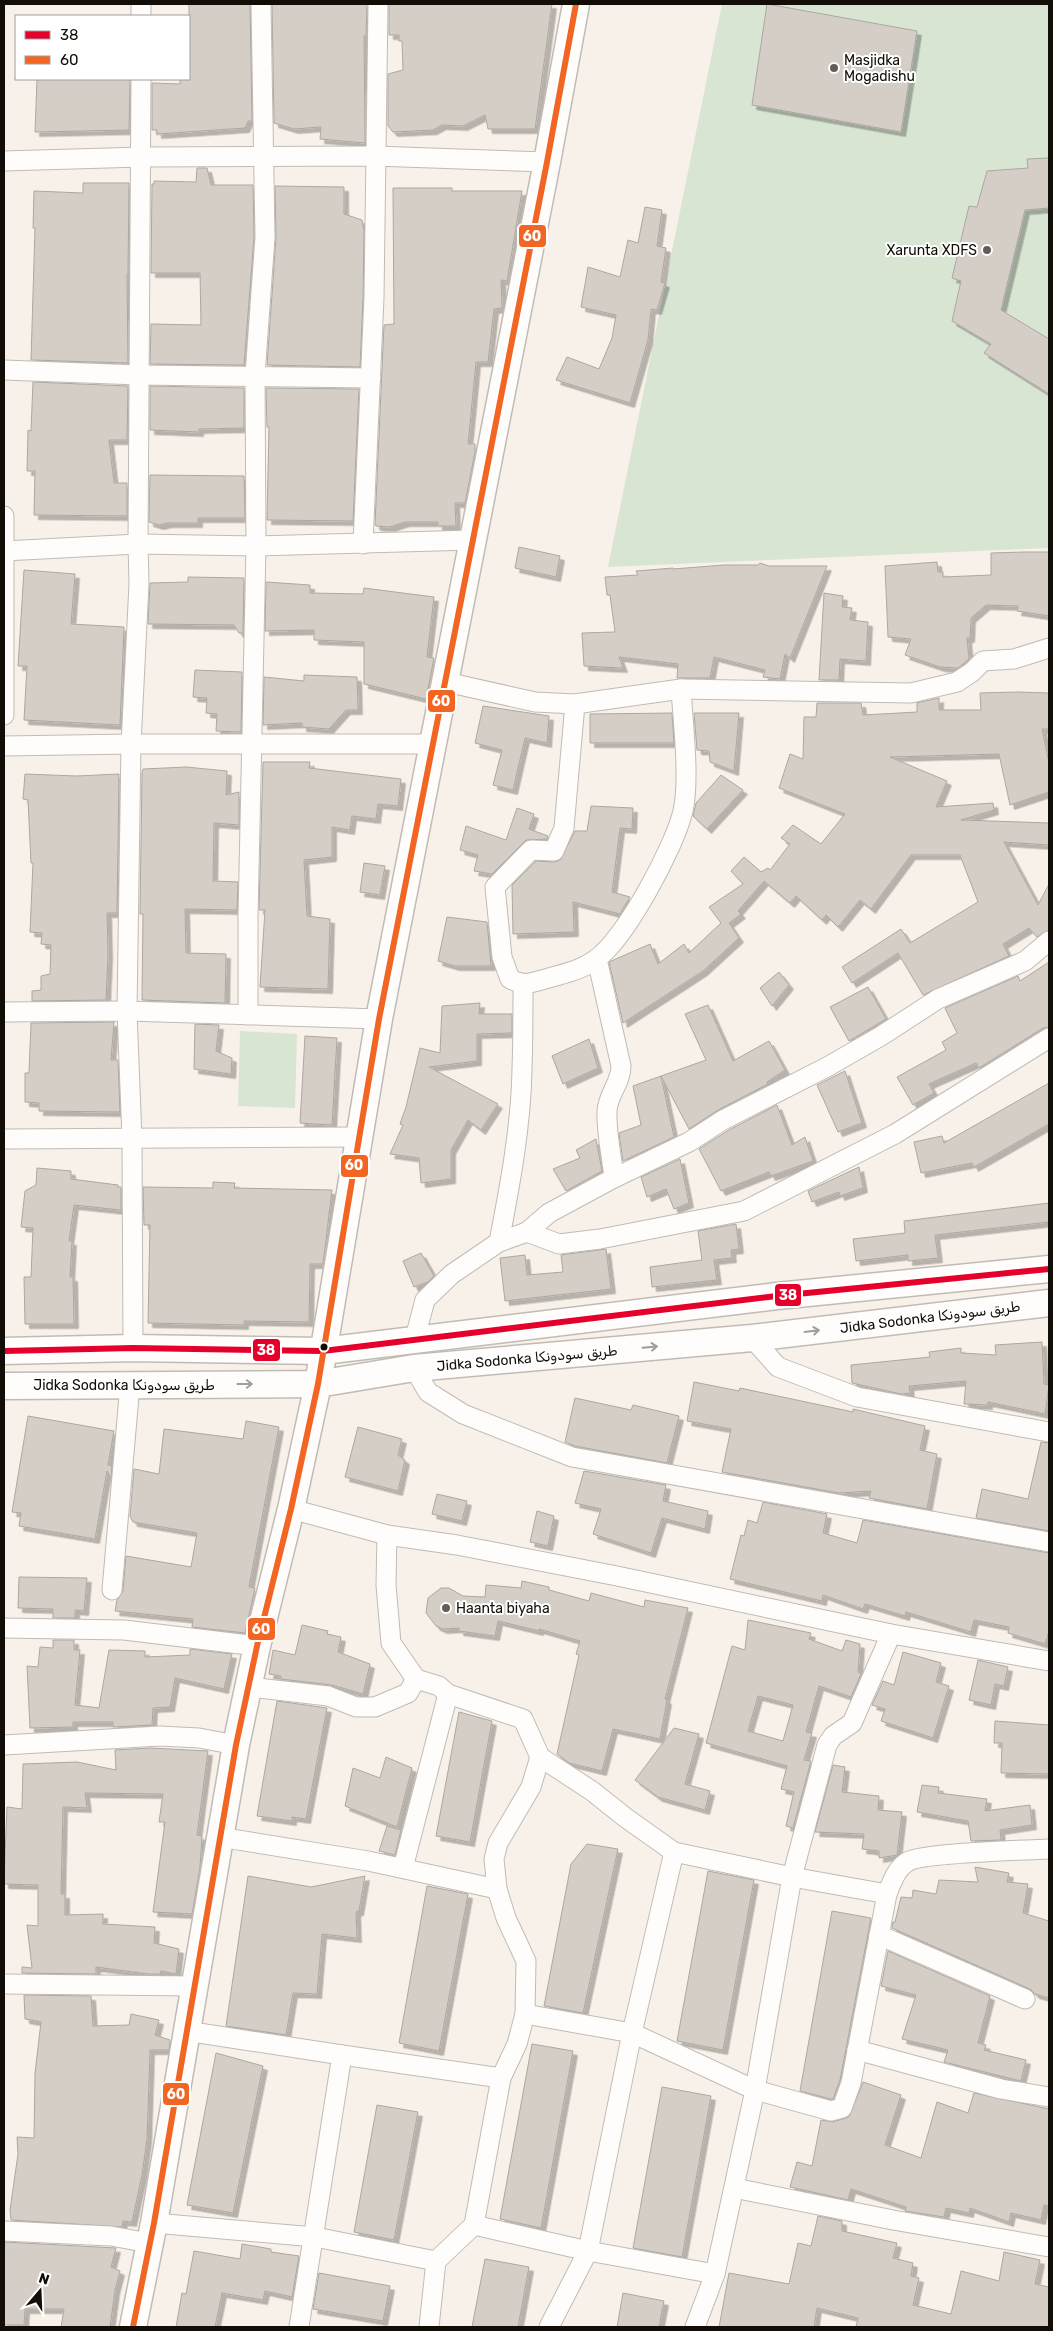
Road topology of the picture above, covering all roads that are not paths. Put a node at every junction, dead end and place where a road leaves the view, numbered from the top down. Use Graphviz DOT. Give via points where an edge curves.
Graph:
graph roads {
  1 [pos="261,4"];
  2 [pos="378,4"];
  3 [pos="576,4"];
  4 [pos="141,80"];
  5 [pos="374,156"];
  6 [pos="142,157"];
  7 [pos="263,158"];
  8 [pos="4,161"];
  9 [pos="547,162"];
  10 [pos="4,370"];
  11 [pos="139,375"];
  12 [pos="254,375"];
  13 [pos="371,378"];
  14 [pos="4,516"];
  15 [pos="473,540"];
  16 [pos="138,544"];
  17 [pos="363,544"];
  18 [pos="256,546"];
  19 [pos="4,551"];
  20 [pos="1049,648"];
  21 [pos="446,682"];
  22 [pos="681,689"];
  23 [pos="575,704"];
  24 [pos="4,715"];
  25 [pos="131,744"];
  26 [pos="253,744"];
  27 [pos="434,744"];
  28 [pos="4,746"];
  29 [pos="1049,941"];
  30 [pos="597,959"];
  31 [pos="523,985"];
  32 [pos="127,1011"];
  33 [pos="4,1012"];
  34 [pos="248,1015"];
  35 [pos="379,1019"];
  36 [pos="1049,1038"];
  37 [pos="359,1137"];
  38 [pos="4,1138"];
  39 [pos="132,1138"];
  40 [pos="614,1178"];
  41 [pos="527,1232"];
  42 [pos="499,1242"];
  43 [pos="1049,1268"];
  44 [pos="906,1284"];
  45 [pos="1049,1303"];
  46 [pos="911,1318"];
  47 [pos="415,1338"];
  48 [pos="752,1338"];
  49 [pos="133,1348"];
  50 [pos="4,1351"];
  51 [pos="323,1351"];
  52 [pos="414,1368"];
  53 [pos="318,1384"];
  54 [pos="130,1385"];
  55 [pos="4,1386"];
  56 [pos="1049,1432"];
  57 [pos="292,1509"];
  58 [pos="387,1535"];
  59 [pos="1049,1542"];
  60 [pos="112,1590"];
  61 [pos="4,1628"];
  62 [pos="891,1634"];
  63 [pos="257,1646"];
  64 [pos="1049,1661"];
  65 [pos="416,1679"];
  66 [pos="250,1687"];
  67 [pos="448,1694"];
  68 [pos="4,1745"];
  69 [pos="236,1745"];
  70 [pos="540,1757"];
  71 [pos="219,1837"];
  72 [pos="1049,1849"];
  73 [pos="674,1852"];
  74 [pos="403,1868"];
  75 [pos="792,1877"];
  76 [pos="497,1889"];
  77 [pos="886,1894"];
  78 [pos="879,1935"];
  79 [pos="4,1984"];
  80 [pos="194,1986"];
  81 [pos="1025,1999"];
  82 [pos="525,2014"];
  83 [pos="186,2031"];
  84 [pos="632,2033"];
  85 [pos="857,2050"];
  86 [pos="342,2056"];
  87 [pos="501,2078"];
  88 [pos="756,2090"];
  89 [pos="1049,2097"];
  90 [pos="734,2188"];
  91 [pos="474,2225"];
  92 [pos="4,2231"];
  93 [pos="151,2233"];
  94 [pos="314,2237"];
  95 [pos="1049,2247"];
  96 [pos="588,2250"];
  97 [pos="436,2261"];
  98 [pos="715,2274"];
  99 [pos="133,2327"];
  100 [pos="299,2327"];
  101 [pos="429,2327"];
  102 [pos="549,2327"];
  103 [pos="695,2327"];
  1 -- 7 [label="street"];
  2 -- 5 [label="street"];
  3 -- 9 [label="street"];
  4 -- 6 [label="street"];
  5 -- 7 [label="street"];
  5 -- 9 [label="street"];
  5 -- 13 [label="street"];
  6 -- 7 [label="street"];
  6 -- 8 [label="street"];
  6 -- 11 [label="street"];
  7 -- 12 [label="street" via="265,237"];
  9 -- 15 [label="street"];
  10 -- 11 [label="street"];
  11 -- 12 [label="street"];
  11 -- 16 [label="street"];
  12 -- 13 [label="street"];
  12 -- 18 [label="street"];
  13 -- 17 [label="street"];
  14 -- 19 [label="street"];
  15 -- 17 [label="street"];
  15 -- 21 [label="street"];
  16 -- 18 [label="street"];
  16 -- 19 [label="street"];
  16 -- 25 [label="street"];
  17 -- 18 [label="street"];
  18 -- 26 [label="street"];
  19 -- 24 [label="street"];
  20 -- 22 [label="street" via="1014,659 983,661 957,682 911,693"];
  21 -- 23 [label="street" via="536,702"];
  21 -- 27 [label="street"];
  22 -- 23 [label="street"];
  22 -- 30 [label="street" via="686,792 683,811 666,854 629,923"];
  23 -- 31 [label="street" via="564,828 554,851 531,850 496,887 502,957 510,979"];
  25 -- 26 [label="street"];
  25 -- 28 [label="street"];
  25 -- 32 [label="street"];
  26 -- 27 [label="street"];
  26 -- 34 [label="street"];
  27 -- 35 [label="street"];
  29 -- 40 [label="street" via="1025,961 938,999 827,1067 723,1120 689,1142"];
  30 -- 31 [label="street" via="578,970"];
  30 -- 40 [label="street" via="621,1066 620,1079 612,1091 607,1111"];
  31 -- 42 [label="street" via="518,1121"];
  32 -- 33 [label="street"];
  32 -- 34 [label="street"];
  32 -- 39 [label="street"];
  34 -- 35 [label="street"];
  35 -- 37 [label="street"];
  36 -- 41 [label="street" via="895,1134 744,1211 558,1244"];
  37 -- 39 [label="street"];
  37 -- 51 [label="street"];
  38 -- 39 [label="street"];
  39 -- 49 [label="street"];
  40 -- 41 [label="street" via="549,1213"];
  41 -- 42 [label="street"];
  42 -- 47 [label="street" via="452,1274 425,1300"];
  43 -- 44 [label="street"];
  44 -- 46 [label="street"];
  44 -- 47 [label="street"];
  45 -- 46 [label="street, Jidka Sodonka طريق سودونكا"];
  48 -- 46 [label="street, Jidka Sodonka طريق سودونكا, one-way"];
  47 -- 51 [label="street"];
  52 -- 48 [label="street, Jidka Sodonka طريق سودونكا, one-way"];
  48 -- 56 [label="street" via="778,1367 857,1397"];
  49 -- 50 [label="street"];
  49 -- 51 [label="street"];
  51 -- 53 [label="street"];
  52 -- 53 [label="street, Jidka Sodonka طريق سودونكا"];
  52 -- 59 [label="street" via="428,1392 463,1414 572,1457"];
  54 -- 53 [label="street, Jidka Sodonka طريق سودونكا, one-way"];
  53 -- 57 [label="street"];
  54 -- 55 [label="street, Jidka Sodonka طريق سودونكا"];
  54 -- 60 [label="street"];
  57 -- 58 [label="street"];
  57 -- 63 [label="street"];
  58 -- 62 [label="street" via="608,1574"];
  58 -- 65 [label="street" via="386,1585 391,1643"];
  61 -- 63 [label="street" via="124,1630"];
  62 -- 64 [label="street"];
  62 -- 75 [label="street" via="852,1723 833,1736 827,1745"];
  63 -- 66 [label="street"];
  65 -- 66 [label="street" via="408,1693 375,1707 356,1707 328,1696"];
  65 -- 67 [label="street" via="439,1686"];
  66 -- 69 [label="street"];
  67 -- 70 [label="street" via="523,1720"];
  67 -- 74 [label="street"];
  68 -- 69 [label="street" via="160,1736 199,1738"];
  69 -- 71 [label="street"];
  70 -- 73 [label="street"];
  70 -- 76 [label="street" via="531,1787 498,1843 494,1859"];
  71 -- 74 [label="street"];
  71 -- 80 [label="street"];
  72 -- 77 [label="street" via="909,1860 898,1870"];
  73 -- 75 [label="street"];
  73 -- 84 [label="street"];
  74 -- 76 [label="street"];
  75 -- 77 [label="street"];
  75 -- 88 [label="street"];
  76 -- 82 [label="street" via="526,1961"];
  77 -- 78 [label="street"];
  78 -- 81 [label="street"];
  78 -- 85 [label="street"];
  79 -- 80 [label="street"];
  80 -- 83 [label="street"];
  82 -- 84 [label="street"];
  82 -- 87 [label="street" via="517,2044"];
  83 -- 86 [label="street"];
  83 -- 93 [label="street"];
  84 -- 88 [label="street"];
  84 -- 96 [label="street"];
  85 -- 88 [label="street" via="842,2108 831,2111"];
  85 -- 89 [label="street" via="1001,2089"];
  86 -- 87 [label="street"];
  86 -- 94 [label="street"];
  87 -- 91 [label="street"];
  88 -- 90 [label="street"];
  90 -- 95 [label="street"];
  90 -- 98 [label="street"];
  91 -- 96 [label="street"];
  91 -- 97 [label="street"];
  92 -- 93 [label="street" via="111,2236"];
  93 -- 94 [label="street"];
  93 -- 99 [label="street"];
  94 -- 97 [label="street"];
  94 -- 100 [label="street"];
  96 -- 98 [label="street"];
  96 -- 102 [label="street"];
  97 -- 101 [label="street"];
  98 -- 103 [label="street"];
}
